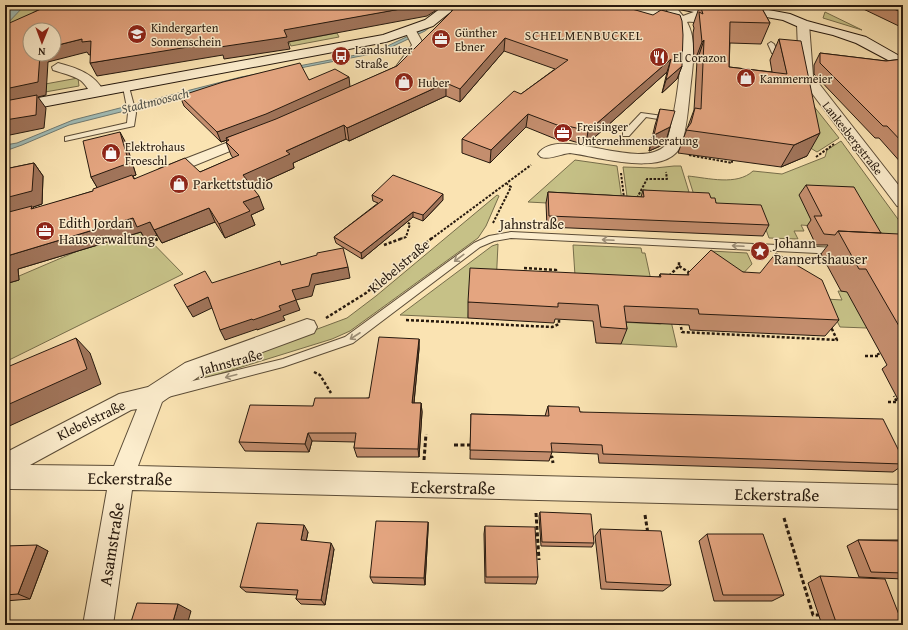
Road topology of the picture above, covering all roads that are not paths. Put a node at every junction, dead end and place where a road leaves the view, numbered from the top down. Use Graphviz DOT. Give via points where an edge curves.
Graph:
graph roads {
  1 [pos="430,5"];
  2 [pos="628,5"];
  3 [pos="668,5"];
  4 [pos="679,5"];
  5 [pos="721,5"];
  6 [pos="451,7"];
  7 [pos="707,10"];
  8 [pos="804,18"];
  9 [pos="682,20"];
  10 [pos="716,22"];
  11 [pos="411,31"];
  12 [pos="770,44"];
  13 [pos="775,54"];
  14 [pos="901,64"];
  15 [pos="58,67"];
  16 [pos="388,77"];
  17 [pos="126,87"];
  18 [pos="97,92"];
  19 [pos="5,109"];
  20 [pos="678,121"];
  21 [pos="268,131"];
  22 [pos="626,134"];
  23 [pos="68,139"];
  24 [pos="546,154"];
  25 [pos="155,176"];
  26 [pos="903,202"];
  27 [pos="847,251"];
  28 [pos="307,327"];
  29 [pos="153,396"];
  30 [pos="5,466"];
  31 [pos="5,473"];
  32 [pos="122,477"];
  33 [pos="903,497"];
  34 [pos="98,625"];
  1 -- 6 [label="street"];
  2 -- 9 [label="street"];
  3 -- 9 [label="street"];
  4 -- 7 [label="main road"];
  5 -- 8 [label="main road"];
  6 -- 11 [label="main road" via="429,23"];
  7 -- 8 [label="main road" via="783,25"];
  7 -- 9 [label="street"];
  8 -- 14 [label="main road" via="861,40"];
  8 -- 26 [label="street, Lankesbergstraße" via="806,76"];
  9 -- 10 [label="lane"];
  9 -- 20 [label="street" via="688,44"];
  11 -- 16 [label="street" via="418,44 404,66"];
  11 -- 17 [label="main road" via="376,40"];
  12 -- 13 [label="lane"];
  15 -- 18 [label="street" via="86,78 94,84"];
  17 -- 18 [label="main road"];
  17 -- 23 [label="lane" via="132,113 131,124"];
  18 -- 19 [label="main road"];
  20 -- 22 [label="lane" via="644,115"];
  20 -- 24 [label="street" via="678,131 672,146 660,157 633,159 570,148 553,149"];
  21 -- 25 [label="street"];
  27 -- 29 [label="lane, Jahnstraße, one-way" via="511,235 492,238 477,245 349,340 283,362"];
  28 -- 29 [label="street, Klebelstraße" via="193,369"];
  29 -- 30 [label="street, Klebelstraße" via="127,401"];
  29 -- 32 [label="street, Asamstraße"];
  31 -- 32 [label="street, Eckerstraße" via="10,477"];
  32 -- 33 [label="street, Eckerstraße"];
  32 -- 34 [label="street, Asamstraße"];
}
